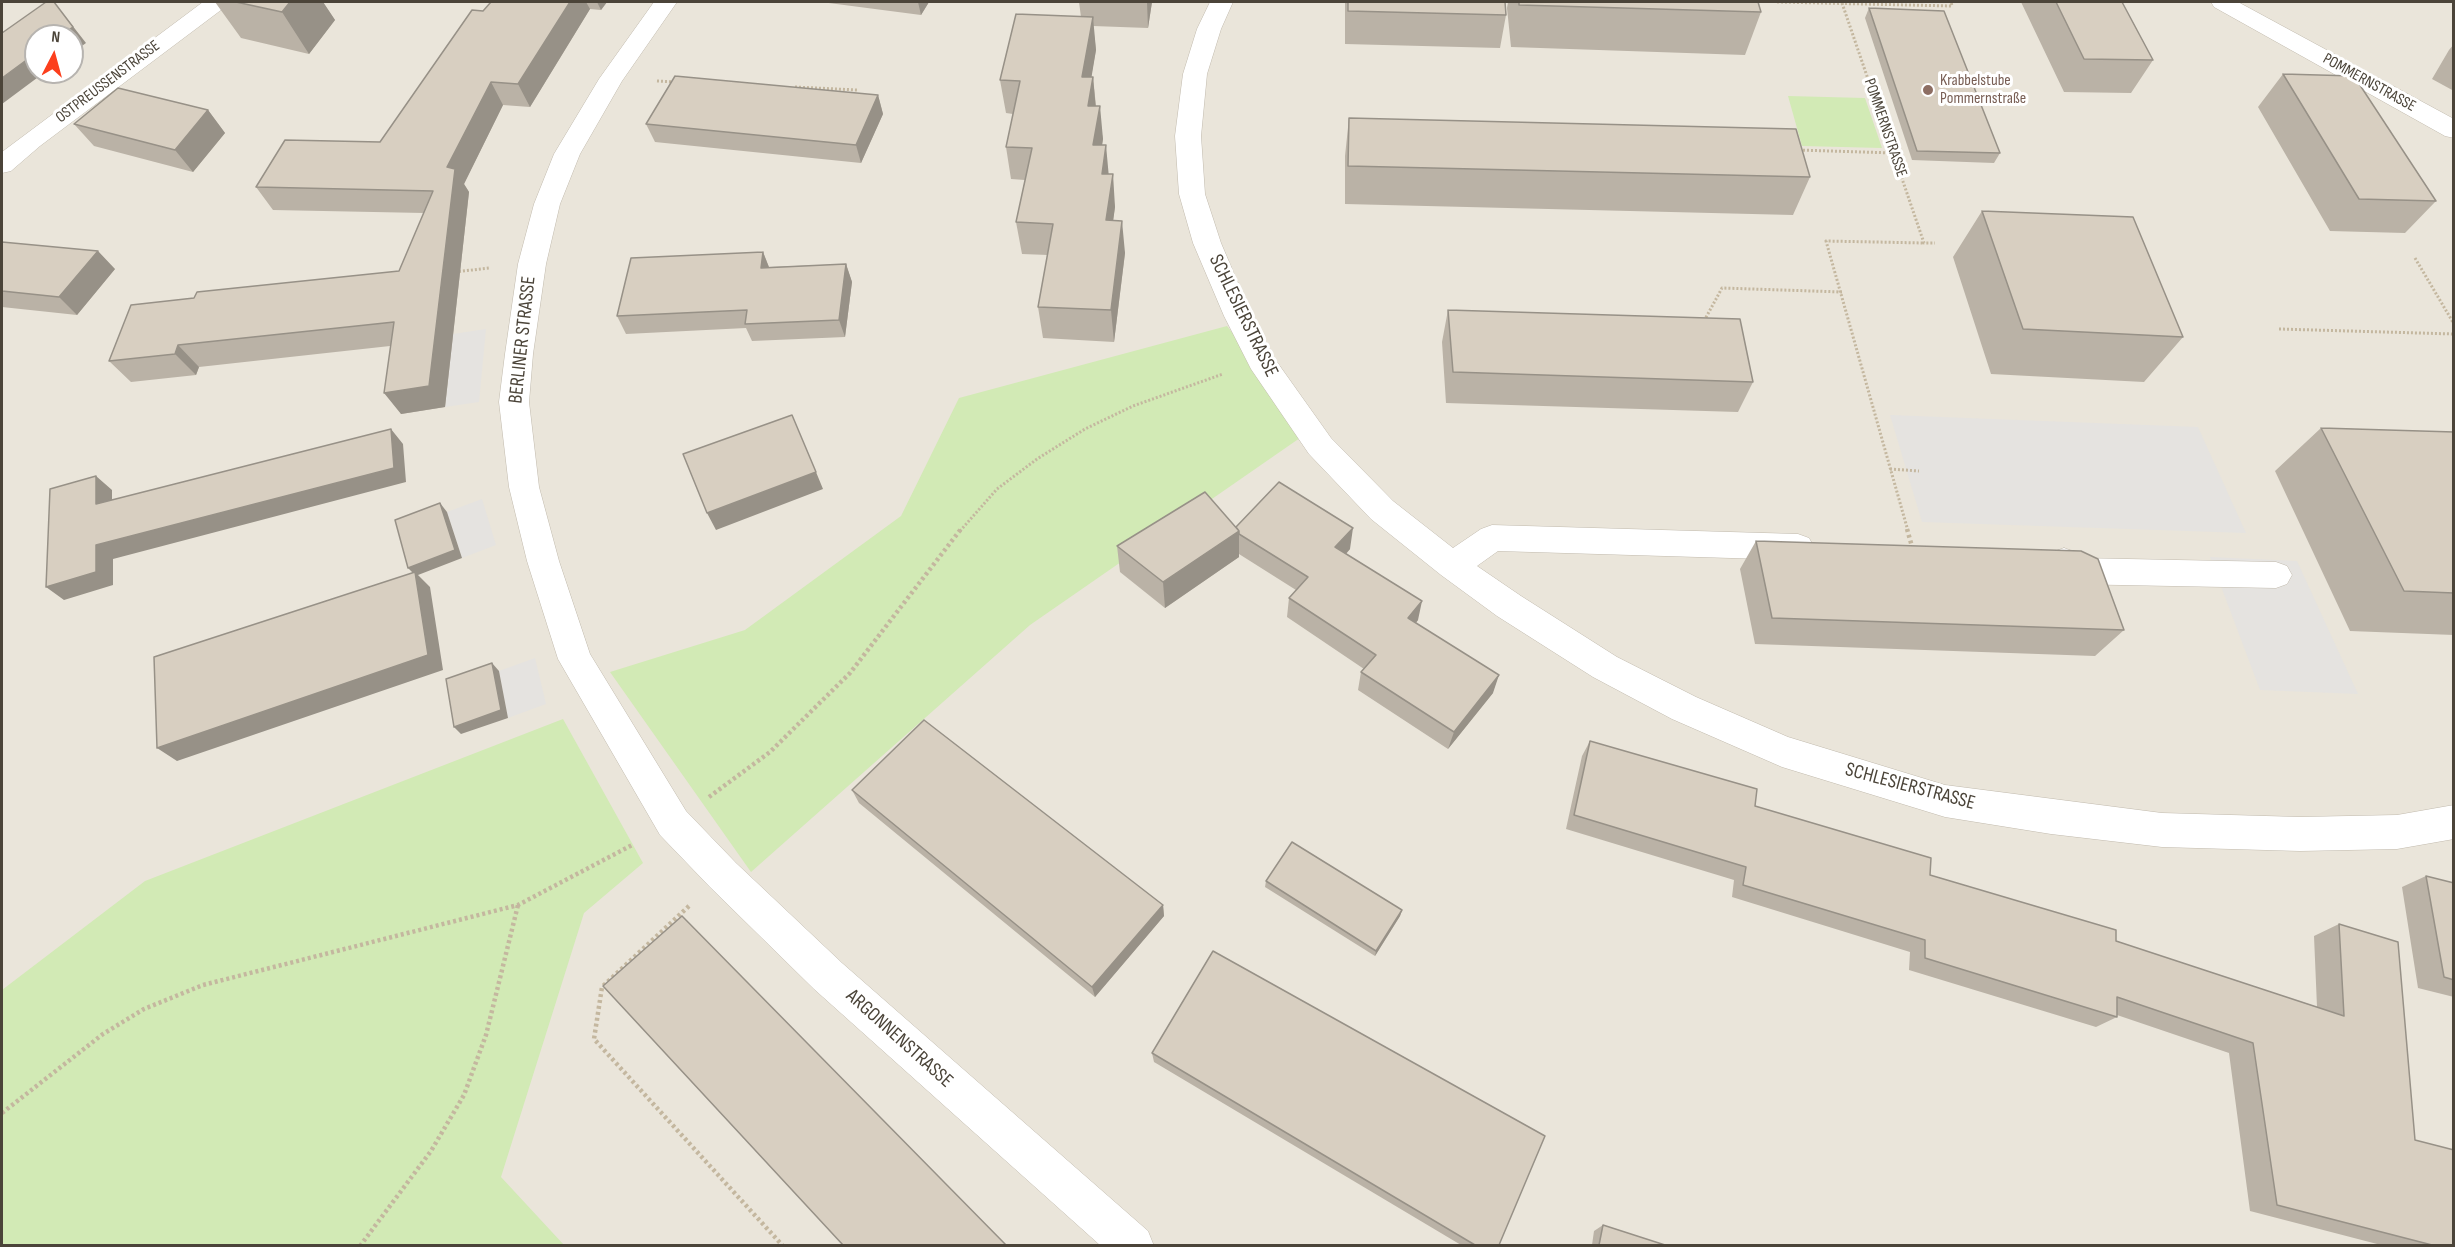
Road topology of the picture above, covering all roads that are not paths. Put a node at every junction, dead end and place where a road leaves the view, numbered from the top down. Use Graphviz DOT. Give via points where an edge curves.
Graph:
graph roads {
  1 [pos="217,2"];
  2 [pos="665,2"];
  3 [pos="1221,2"];
  4 [pos="2222,2"];
  5 [pos="2454,130"];
  6 [pos="2,165"];
  7 [pos="1831,548"];
  8 [pos="2037,553"];
  9 [pos="1452,566"];
  10 [pos="2276,575"];
  11 [pos="2454,822"];
  12 [pos="674,823"];
  13 [pos="1134,1245"];
  1 -- 6 [label="street, OSTPREUSSENSTRASSE"];
  2 -- 12 [label="street, BERLINER STRASSE" via="611,79 567,154 547,204 532,264 514,402 524,487 575,659"];
  3 -- 9 [label="street, SCHLESIERSTRASSE" via="1195,74 1188,136 1192,194 1207,243 1261,361 1320,446 1382,510"];
  4 -- 5 [label="street, POMMERNSTRASSE"];
  7 -- 9 [label="street" via="1492,538"];
  8 -- 10 [label="street" via="2060,553 2069,571"];
  9 -- 11 [label="street, SCHLESIERSTRASSE" via="1605,667 1683,708 1782,751 1945,801 2162,830 2397,832"];
  12 -- 13 [label="street, ARGONNENSTRASSE" via="828,976"];
}
